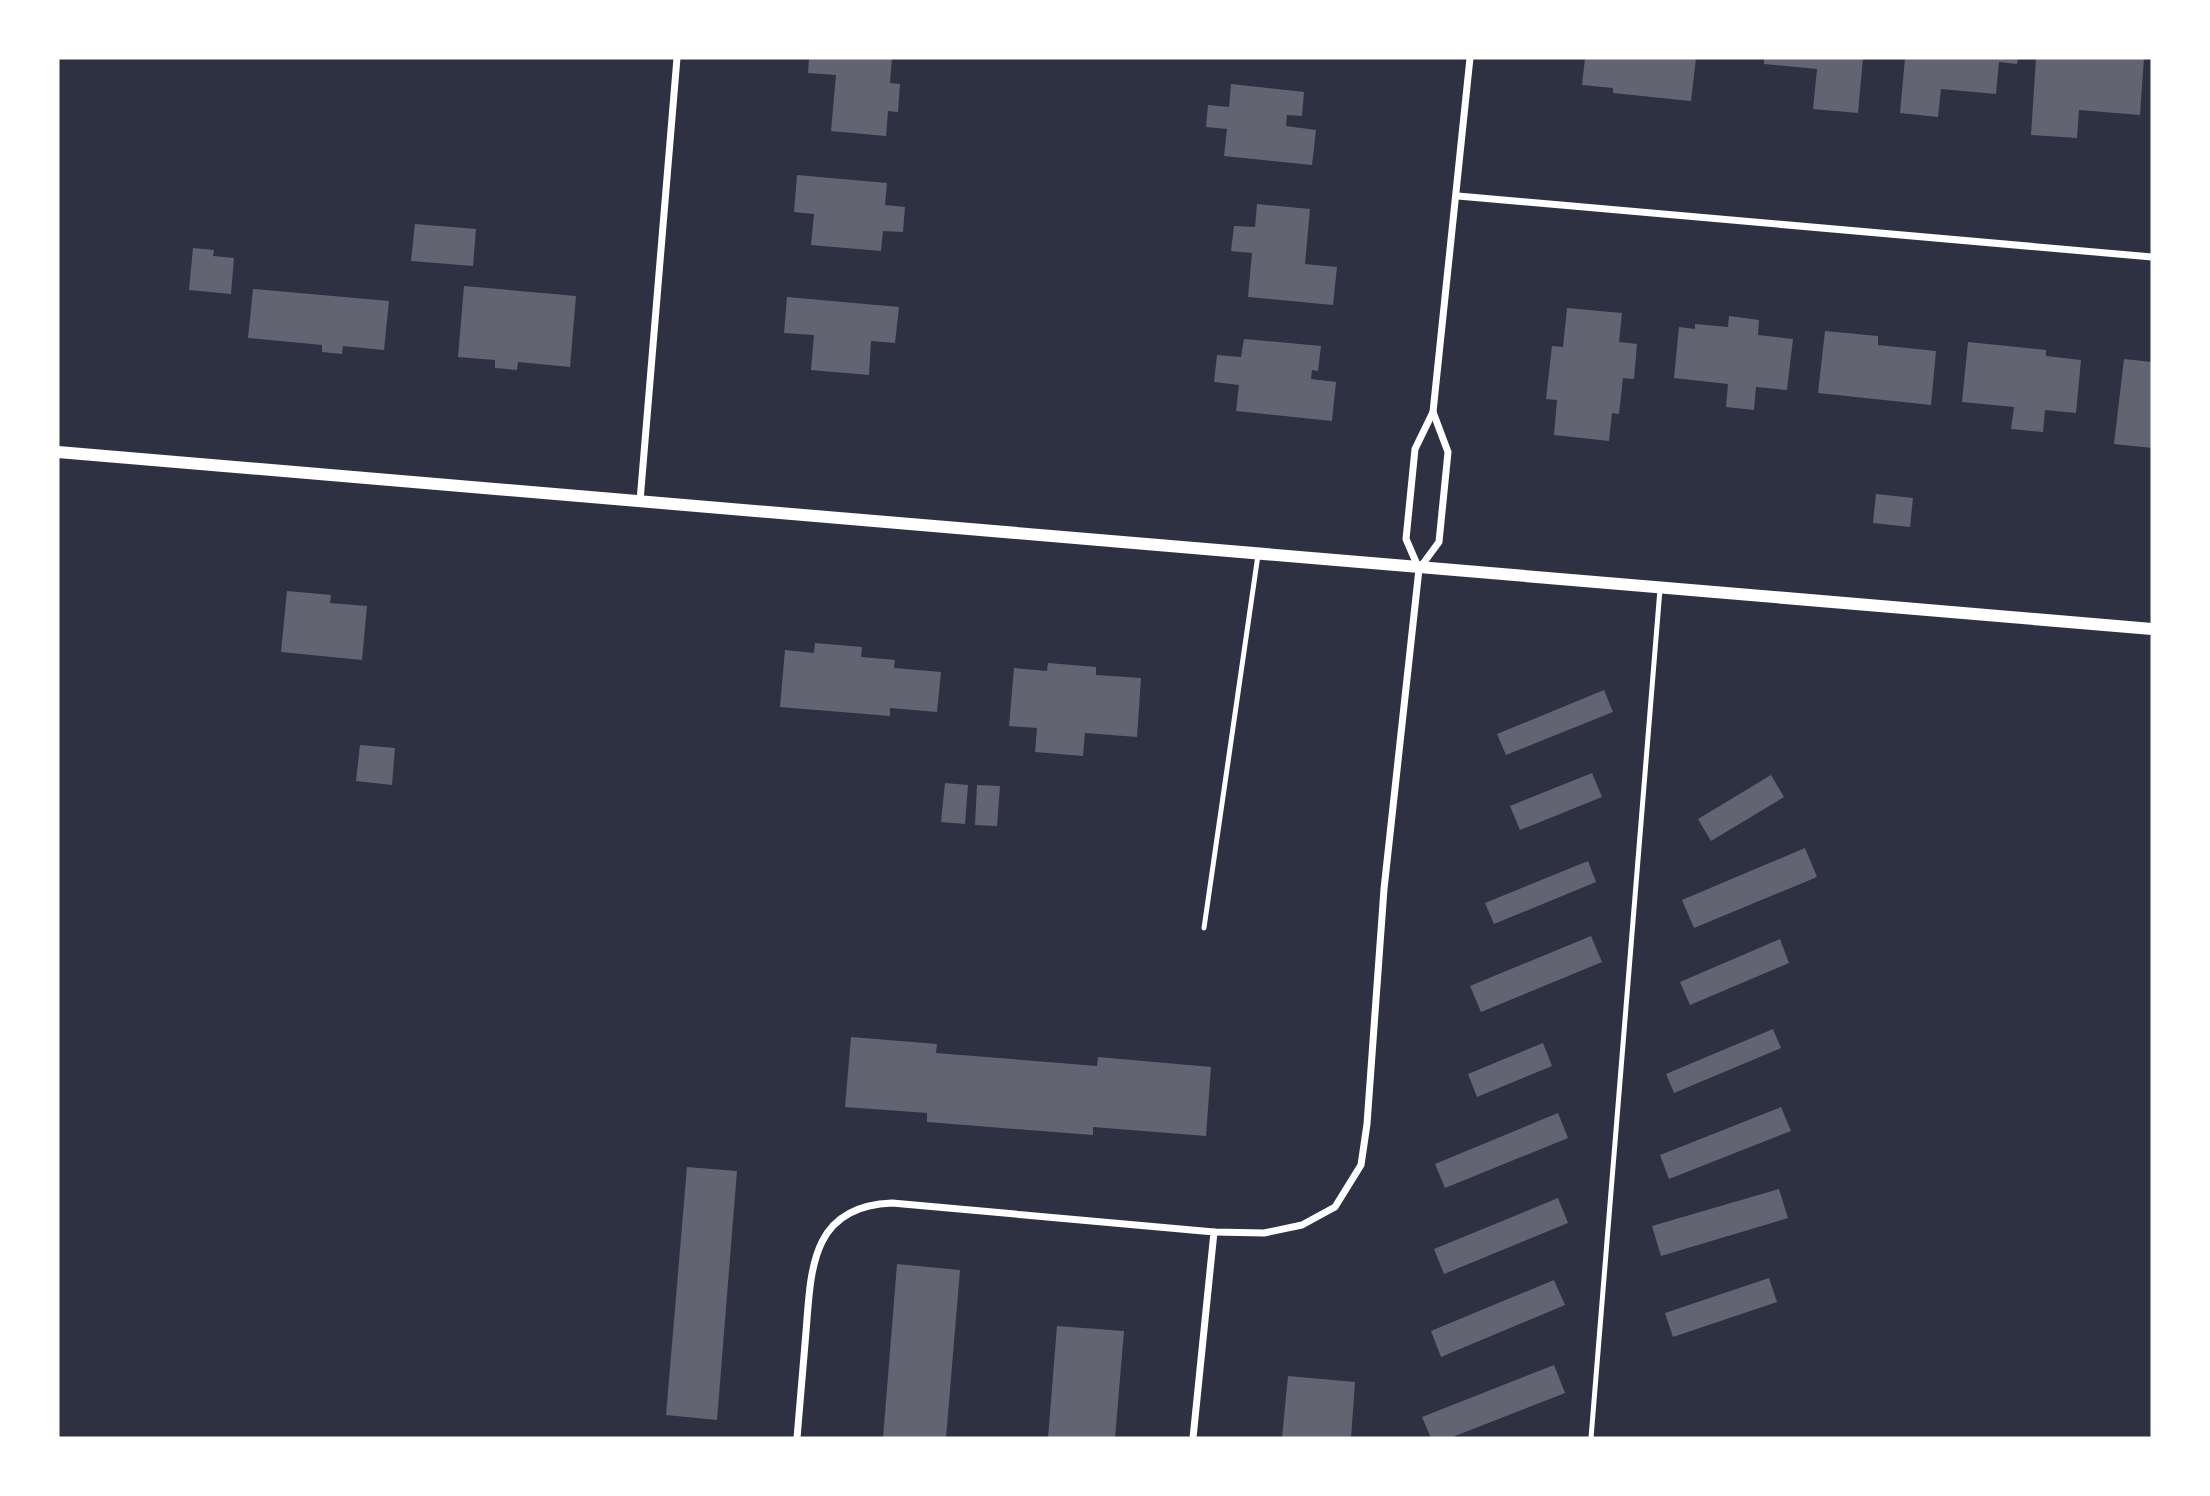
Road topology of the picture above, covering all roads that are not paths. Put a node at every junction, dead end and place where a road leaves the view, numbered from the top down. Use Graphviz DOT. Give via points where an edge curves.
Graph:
graph roads {
  1 [pos="677,58"];
  2 [pos="1470,58"];
  3 [pos="1458,196"];
  4 [pos="2152,257"];
  5 [pos="1433,412"];
  6 [pos="58,452"];
  7 [pos="640,501"];
  8 [pos="1258,555"];
  9 [pos="1419,569"];
  10 [pos="1660,589"];
  11 [pos="2152,629"];
  12 [pos="1205,928"];
  13 [pos="1214,1232"];
  14 [pos="797,1438"];
  15 [pos="1193,1438"];
  16 [pos="1591,1438"];
  1 -- 7 [label="street"];
  2 -- 3 [label="street"];
  3 -- 4 [label="street"];
  3 -- 5 [label="street"];
  5 -- 9 [label="street" via="1415,449 1406,539"];
  5 -- 9 [label="street" via="1448,452 1439,542"];
  6 -- 7 [label="street"];
  7 -- 8 [label="street"];
  8 -- 9 [label="street"];
  8 -- 12 [label="lane"];
  9 -- 10 [label="street"];
  9 -- 13 [label="street" via="1384,889 1361,1165 1335,1207 1302,1225 1264,1233"];
  10 -- 11 [label="street"];
  10 -- 16 [label="lane"];
  13 -- 14 [label="street" via="892,1203 852,1211 830,1229 815,1253"];
  13 -- 15 [label="street"];
}
